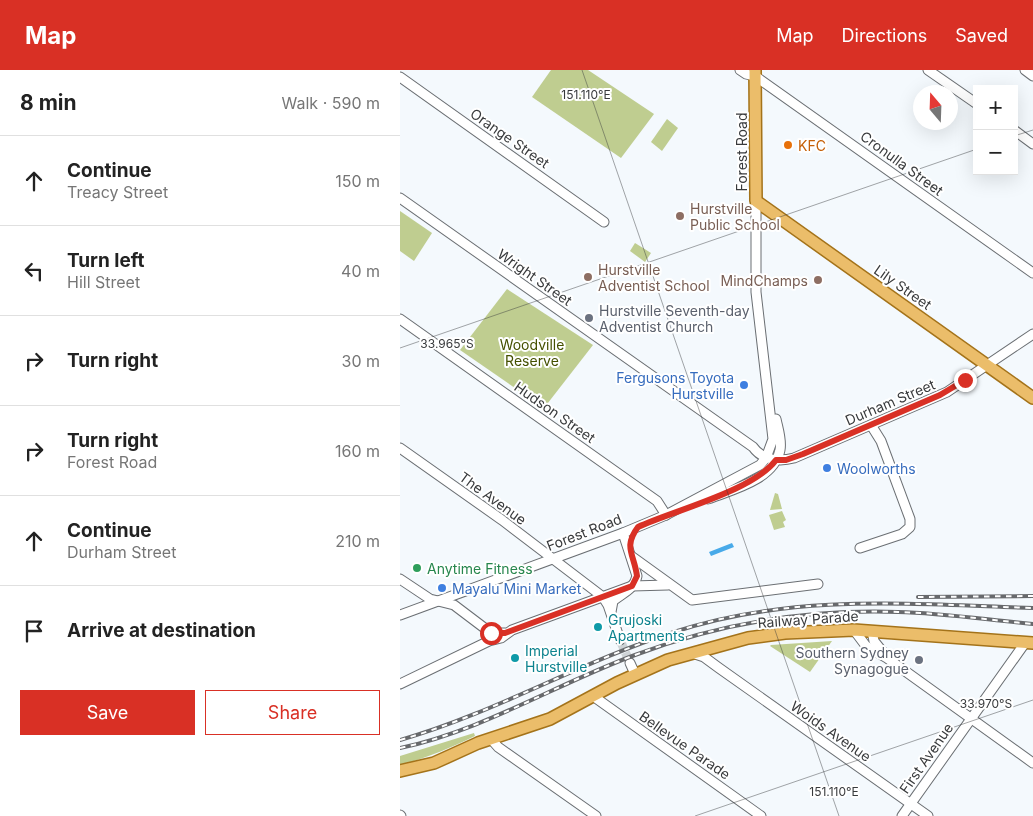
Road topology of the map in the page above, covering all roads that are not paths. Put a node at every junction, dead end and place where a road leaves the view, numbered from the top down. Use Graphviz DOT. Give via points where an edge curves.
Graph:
graph roads {
  1 [pos="740,70"];
  2 [pos="928,70"];
  3 [pos="1025,70"];
  4 [pos="755,73"];
  5 [pos="1033,76"];
  6 [pos="400,77"];
  7 [pos="973,101"];
  8 [pos="1018,133"];
  9 [pos="1033,144"];
  10 [pos="400,198"];
  11 [pos="756,201"];
  12 [pos="604,222"];
  13 [pos="1033,273"];
  14 [pos="400,319"];
  15 [pos="1033,334"];
  16 [pos="987,365"];
  17 [pos="767,384"];
  18 [pos="1033,398"];
  19 [pos="871,425"];
  20 [pos="400,448"];
  21 [pos="780,451"];
  22 [pos="768,453"];
  23 [pos="803,454"];
  24 [pos="776,460"];
  25 [pos="666,515"];
  26 [pos="638,527"];
  27 [pos="623,534"];
  28 [pos="860,548"];
  29 [pos="630,553"];
  30 [pos="554,559"];
  31 [pos="652,570"];
  32 [pos="400,579"];
  33 [pos="818,584"];
  34 [pos="585,585"];
  35 [pos="647,585"];
  36 [pos="668,585"];
  37 [pos="632,586"];
  38 [pos="603,597"];
  39 [pos="438,601"];
  40 [pos="576,607"];
  41 [pos="400,615"];
  42 [pos="611,617"];
  43 [pos="512,630"];
  44 [pos="854,630"];
  45 [pos="872,631"];
  46 [pos="620,640"];
  47 [pos="1029,643"];
  48 [pos="710,647"];
  49 [pos="689,653"];
  50 [pos="887,658"];
  51 [pos="719,668"];
  52 [pos="400,684"];
  53 [pos="593,696"];
  54 [pos="970,718"];
  55 [pos="491,739"];
  56 [pos="1033,763"];
  57 [pos="400,771"];
  58 [pos="910,804"];
  59 [pos="596,816"];
  60 [pos="761,816"];
  61 [pos="902,816"];
  62 [pos="928,816"];
  1 -- 4 [label="street, Cronulla Street" via="746,74"];
  2 -- 7 [label="street"];
  3 -- 5 [label="street"];
  4 -- 11 [label="main road, Forest Road"];
  4 -- 13 [label="street, Cronulla Street"];
  6 -- 12 [label="street, Orange Street"];
  8 -- 9 [label="street"];
  10 -- 22 [label="street, Wright Street" via="752,447"];
  11 -- 16 [label="main road, Lily Street"];
  11 -- 17 [label="street, Forest Road" via="756,292"];
  14 -- 25 [label="street, Hudson Street" via="657,501"];
  15 -- 16 [label="street, Durham Street"];
  16 -- 18 [label="main road, Lily Street"];
  16 -- 19 [label="street, Durham Street" via="946,392"];
  17 -- 21 [label="street, Forest Road" via="779,432"];
  17 -- 22 [label="street, Forest Road" via="772,431"];
  19 -- 23 [label="street, Durham Street"];
  19 -- 28 [label="street" via="881,441 910,527 902,534"];
  20 -- 30 [label="street, The Avenue"];
  21 -- 22 [label="street"];
  21 -- 23 [label="street"];
  21 -- 24 [label="street, Forest Road"];
  22 -- 24 [label="street"];
  22 -- 25 [label="street, Forest Road" via="753,470"];
  23 -- 24 [label="street, Durham Street"];
  24 -- 25 [label="street, Forest Road" via="749,482"];
  25 -- 26 [label="street, Forest Road"];
  26 -- 27 [label="street, Forest Road"];
  26 -- 29 [label="street"];
  27 -- 29 [label="street"];
  27 -- 30 [label="street, Forest Road"];
  29 -- 31 [label="street"];
  29 -- 37 [label="street" via="637,576"];
  30 -- 34 [label="street, The Avenue"];
  30 -- 39 [label="street, Forest Road"];
  31 -- 35 [label="street"];
  31 -- 36 [label="street"];
  32 -- 39 [label="street" via="424,596"];
  33 -- 36 [label="street" via="700,600 688,599"];
  34 -- 38 [label="street, The Avenue"];
  34 -- 40 [label="street" via="586,599"];
  35 -- 36 [label="street"];
  35 -- 37 [label="street"];
  37 -- 38 [label="street"];
  37 -- 42 [label="street" via="613,601"];
  38 -- 40 [label="street"];
  38 -- 42 [label="street"];
  39 -- 41 [label="street, Forest Road"];
  39 -- 43 [label="street" via="456,607 491,633"];
  40 -- 42 [label="street" via="598,606"];
  40 -- 43 [label="street"];
  42 -- 46 [label="street"];
  43 -- 52 [label="street"];
  44 -- 45 [label="main road, Railway Parade"];
  44 -- 48 [label="main road, Railway Parade" via="785,633"];
  44 -- 50 [label="street" via="866,646"];
  45 -- 47 [label="main road, Railway Parade"];
  45 -- 50 [label="street" via="874,641"];
  47 -- 54 [label="street, First Avenue"];
  48 -- 49 [label="main road, Railway Parade"];
  48 -- 51 [label="street"];
  49 -- 51 [label="street, Woids Avenue" via="704,657"];
  49 -- 53 [label="main road, Railway Parade" via="632,668"];
  50 -- 54 [label="street"];
  51 -- 58 [label="street, Woids Avenue"];
  53 -- 55 [label="main road, Railway Parade" via="550,719"];
  53 -- 60 [label="street, Bellevue Parade"];
  54 -- 56 [label="street"];
  54 -- 58 [label="street, First Avenue"];
  55 -- 57 [label="main road, Railway Parade" via="434,764"];
  55 -- 59 [label="street"];
  58 -- 61 [label="street, First Avenue"];
  58 -- 62 [label="street, Woids Avenue"];
}
